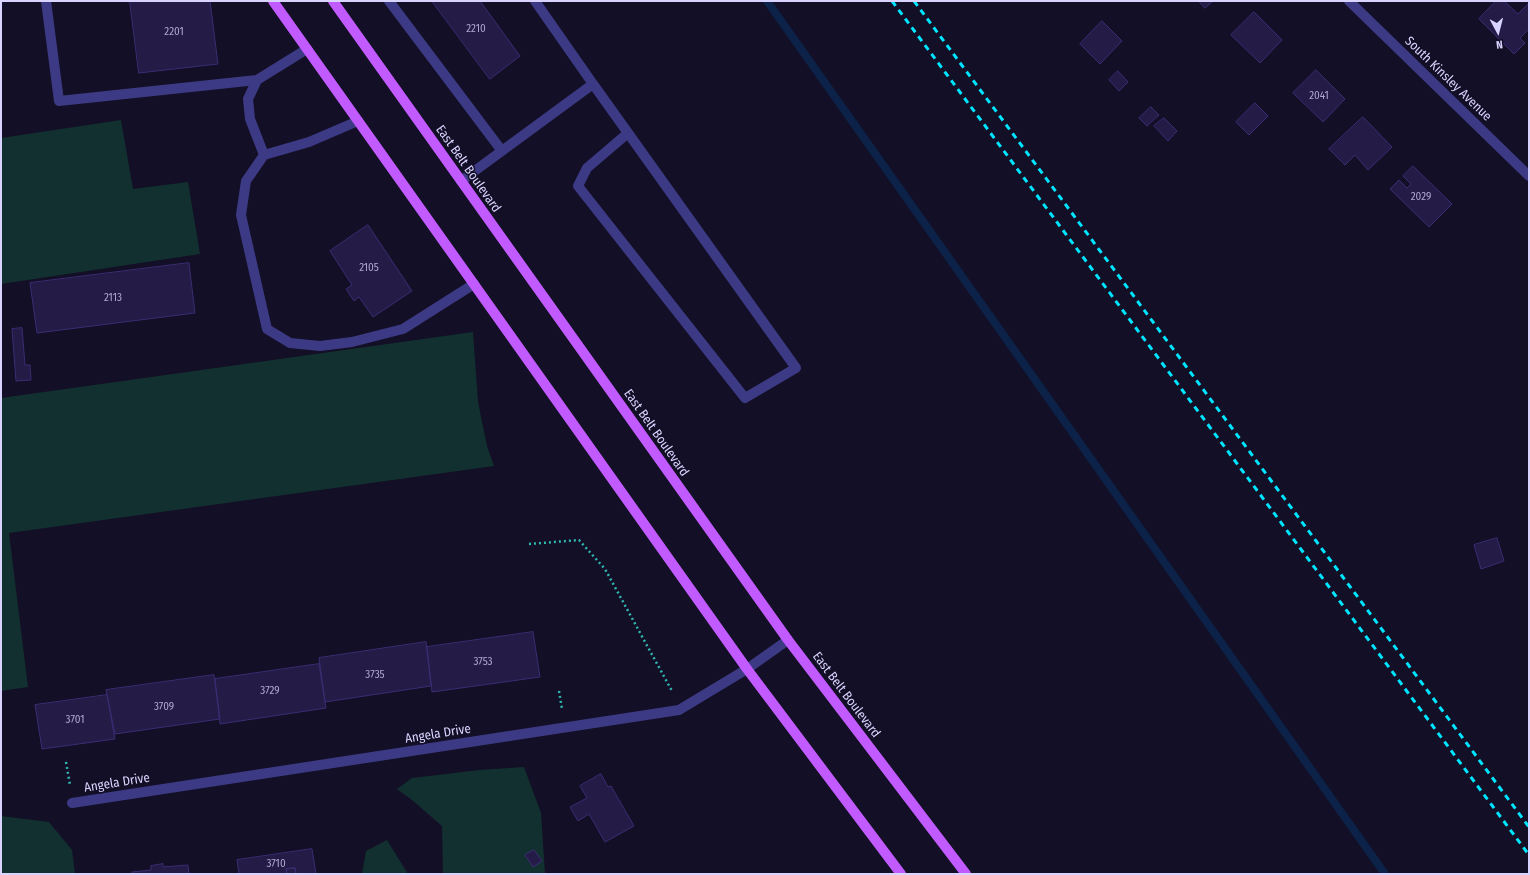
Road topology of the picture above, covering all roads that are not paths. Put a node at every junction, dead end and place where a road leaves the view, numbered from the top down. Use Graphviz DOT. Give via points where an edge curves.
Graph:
graph roads {
  1 [pos="46,1"];
  2 [pos="273,1"];
  3 [pos="333,1"];
  4 [pos="389,1"];
  5 [pos="535,1"];
  6 [pos="1350,1"];
  7 [pos="307,49"];
  8 [pos="257,80"];
  9 [pos="593,84"];
  10 [pos="358,121"];
  11 [pos="628,133"];
  12 [pos="502,151"];
  13 [pos="264,155"];
  14 [pos="1529,176"];
  15 [pos="461,181"];
  16 [pos="474,284"];
  17 [pos="788,640"];
  18 [pos="747,669"];
  19 [pos="72,803"];
  20 [pos="901,874"];
  21 [pos="966,874"];
  1 -- 8 [label="street" via="59,101"];
  2 -- 7 [label="main road"];
  3 -- 15 [label="main road, East Belt Boulevard"];
  4 -- 12 [label="street"];
  5 -- 9 [label="street"];
  6 -- 14 [label="street, South Kinsley Avenue"];
  7 -- 8 [label="street"];
  7 -- 10 [label="main road"];
  8 -- 13 [label="street" via="248,99 250,119"];
  9 -- 11 [label="street"];
  9 -- 12 [label="street"];
  10 -- 13 [label="street" via="309,142"];
  10 -- 16 [label="main road"];
  11 -- 11 [label="street" via="796,368 746,398 578,186 587,168"];
  12 -- 15 [label="street"];
  13 -- 16 [label="street" via="246,181 241,215 267,329 290,343 320,346 352,342 402,329"];
  15 -- 17 [label="main road, East Belt Boulevard"];
  16 -- 18 [label="main road"];
  17 -- 18 [label="street, Angela Drive"];
  17 -- 21 [label="main road, East Belt Boulevard"];
  18 -- 19 [label="street, Angela Drive" via="679,710"];
  18 -- 20 [label="main road"];
}
